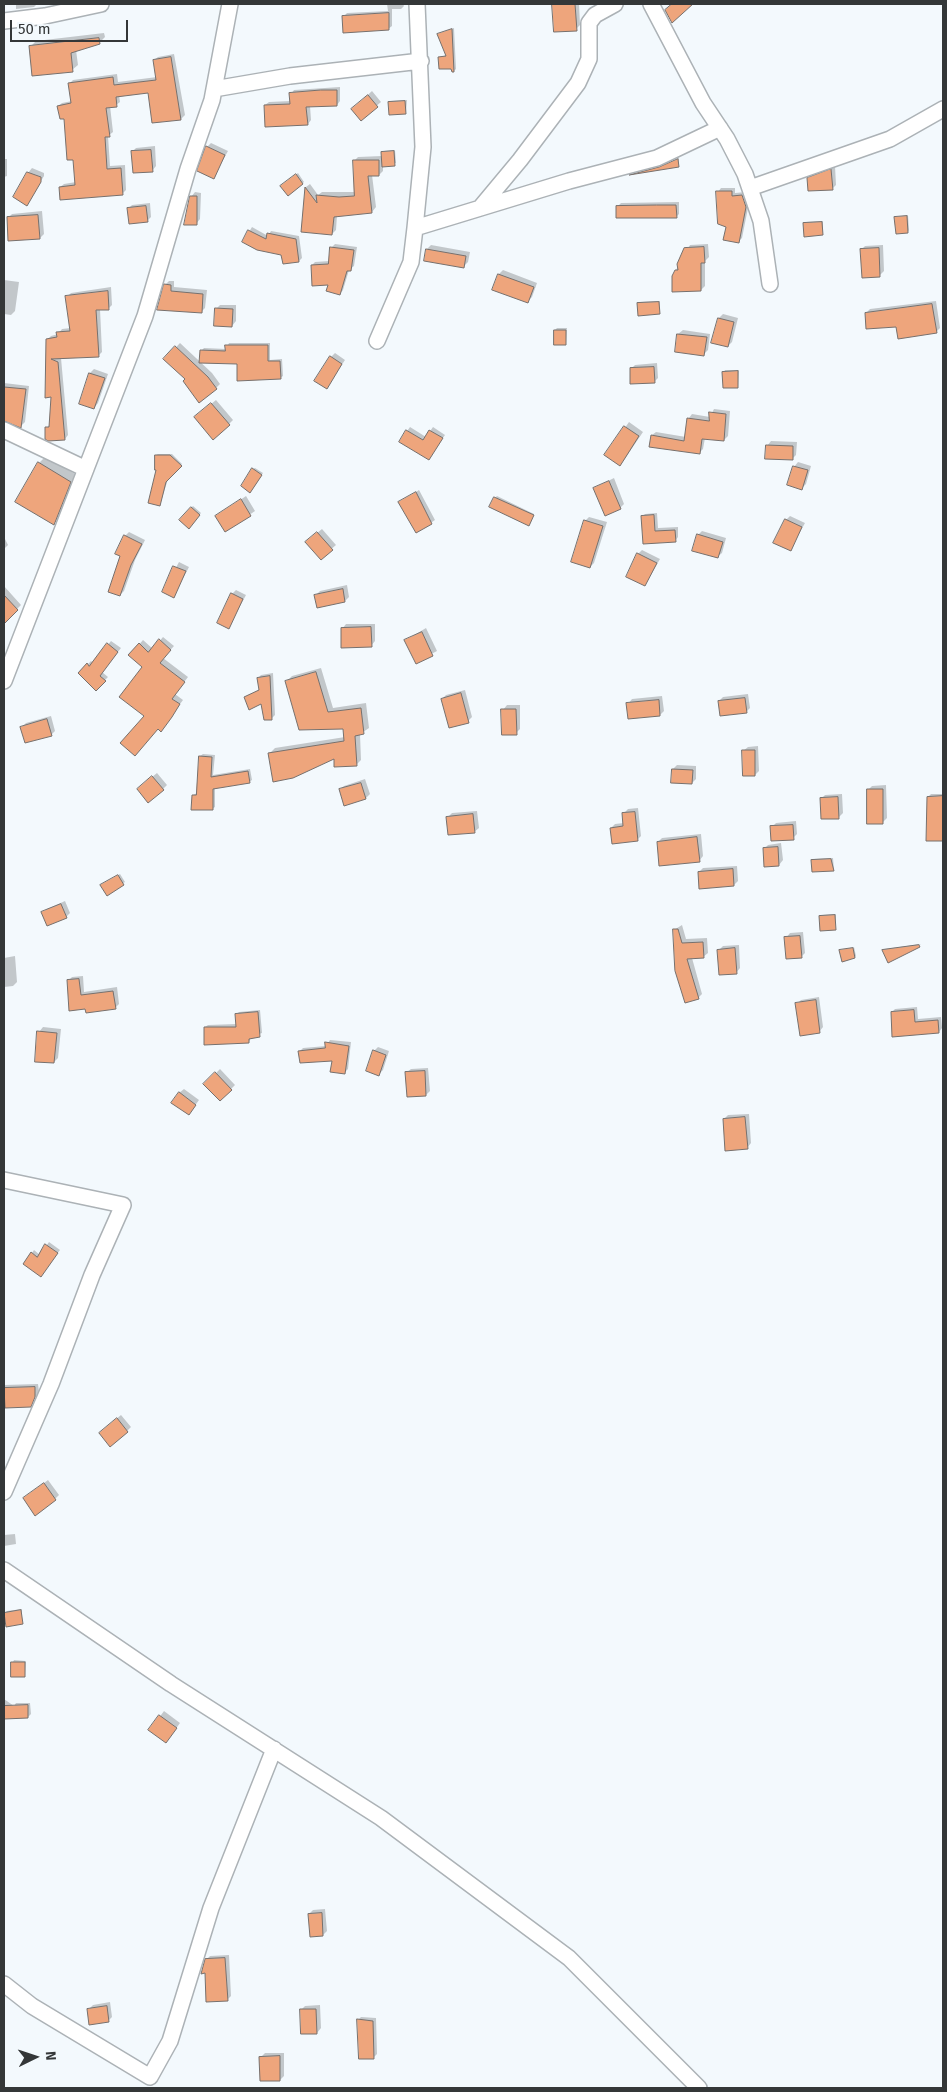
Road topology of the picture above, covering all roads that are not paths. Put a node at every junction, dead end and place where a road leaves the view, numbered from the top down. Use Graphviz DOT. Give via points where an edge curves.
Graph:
graph roads {
  1 [pos="101,4"];
  2 [pos="230,4"];
  3 [pos="418,4"];
  4 [pos="614,4"];
  5 [pos="658,7"];
  6 [pos="4,21"];
  7 [pos="421,61"];
  8 [pos="214,88"];
  9 [pos="943,109"];
  10 [pos="720,128"];
  11 [pos="750,188"];
  12 [pos="480,208"];
  13 [pos="415,228"];
  14 [pos="770,284"];
  15 [pos="378,341"];
  16 [pos="4,430"];
  17 [pos="86,469"];
  18 [pos="4,681"];
  19 [pos="4,1180"];
  20 [pos="4,1492"];
  21 [pos="4,1570"];
  22 [pos="274,1749"];
  23 [pos="4,1984"];
  24 [pos="700,2088"];
  1 -- 6 [label="street"];
  2 -- 8 [label="street"];
  3 -- 7 [label="street"];
  4 -- 12 [label="street" via="595,15 589,24 589,60 578,84"];
  5 -- 10 [label="street" via="703,103"];
  7 -- 8 [label="street"];
  7 -- 13 [label="street" via="423,147"];
  8 -- 17 [label="street" via="145,316"];
  9 -- 11 [label="street" via="890,139"];
  10 -- 11 [label="street"];
  10 -- 12 [label="street" via="657,158"];
  11 -- 14 [label="street" via="761,221"];
  12 -- 13 [label="street"];
  13 -- 15 [label="street" via="411,262"];
  16 -- 17 [label="street"];
  17 -- 18 [label="street"];
  19 -- 20 [label="street" via="123,1205"];
  21 -- 22 [label="street" via="171,1684"];
  22 -- 23 [label="street" via="211,1908 170,2041 150,2076 32,2006"];
  22 -- 24 [label="street" via="381,1818 569,1958"];
}
